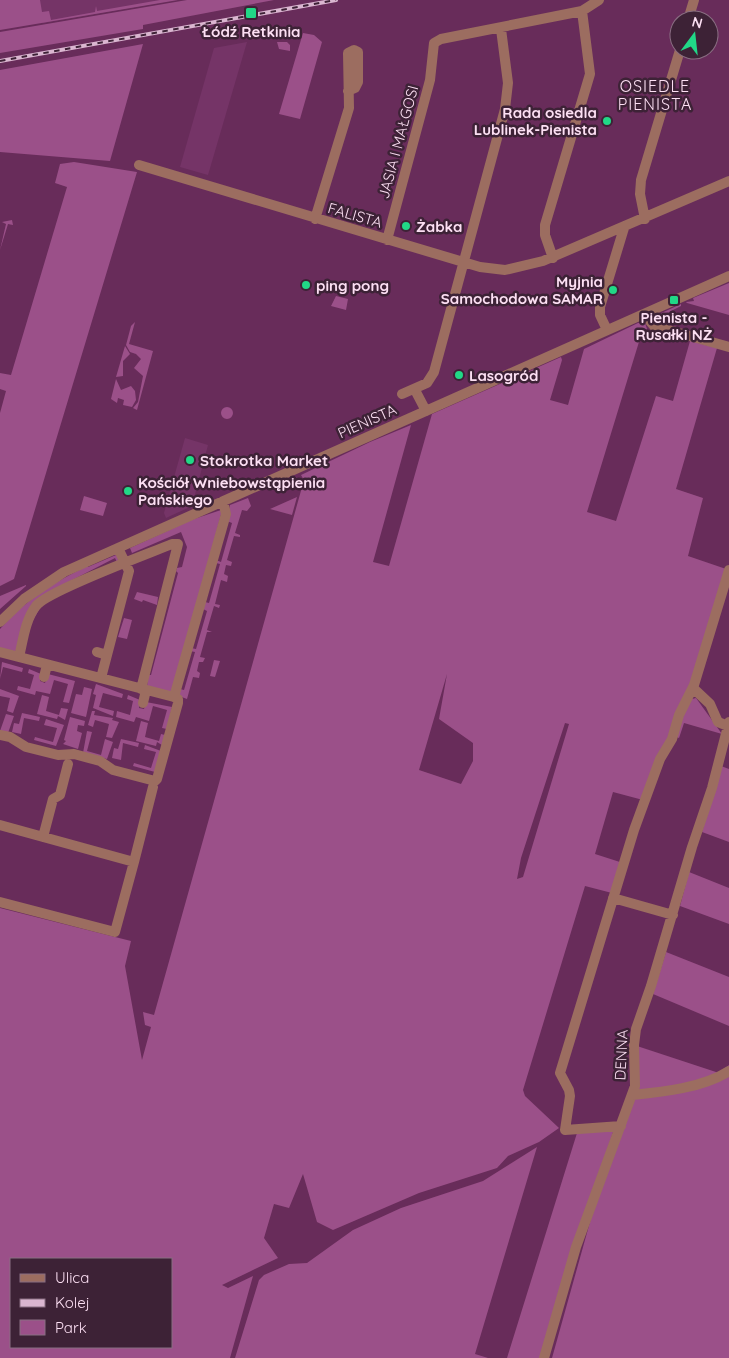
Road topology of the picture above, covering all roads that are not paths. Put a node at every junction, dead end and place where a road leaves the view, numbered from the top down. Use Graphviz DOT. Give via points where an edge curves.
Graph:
graph roads {
  1 [pos="599,0"];
  2 [pos="582,11"];
  3 [pos="501,29"];
  4 [pos="350,50"];
  5 [pos="677,60"];
  6 [pos="139,165"];
  7 [pos="729,181"];
  8 [pos="315,219"];
  9 [pos="645,219"];
  10 [pos="624,228"];
  11 [pos="387,240"];
  12 [pos="553,258"];
  13 [pos="462,262"];
  14 [pos="729,276"];
  15 [pos="644,314"];
  16 [pos="608,330"];
  17 [pos="729,346"];
  18 [pos="415,390"];
  19 [pos="402,394"];
  20 [pos="426,411"];
  21 [pos="223,501"];
  22 [pos="118,548"];
  23 [pos="125,563"];
  24 [pos="729,570"];
  25 [pos="0,622"];
  26 [pos="0,652"];
  27 [pos="19,657"];
  28 [pos="47,664"];
  29 [pos="44,677"];
  30 [pos="101,678"];
  31 [pos="693,688"];
  32 [pos="144,690"];
  33 [pos="174,697"];
  34 [pos="143,703"];
  35 [pos="728,724"];
  36 [pos="0,735"];
  37 [pos="68,764"];
  38 [pos="153,787"];
  39 [pos="0,825"];
  40 [pos="43,837"];
  41 [pos="134,862"];
  42 [pos="613,898"];
  43 [pos="0,902"];
  44 [pos="673,915"];
  45 [pos="729,1071"];
  46 [pos="632,1096"];
  47 [pos="621,1126"];
  48 [pos="544,1358"];
  1 -- 2 [label="street"];
  2 -- 3 [label="street"];
  2 -- 12 [label="street" via="591,69 545,225"];
  3 -- 11 [label="street, JASIA I MAŁGOSI" via="437,40 430,80"];
  3 -- 13 [label="street" via="508,100"];
  4 -- 8 [label="street" via="347,113"];
  5 -- 9 [label="street" via="641,180"];
  6 -- 8 [label="street, FALISTA"];
  7 -- 9 [label="street, FALISTA"];
  8 -- 11 [label="street, FALISTA"];
  9 -- 10 [label="street, FALISTA"];
  10 -- 12 [label="street, FALISTA"];
  10 -- 16 [label="street" via="600,307 600,315"];
  11 -- 13 [label="street, FALISTA"];
  12 -- 13 [label="street, FALISTA" via="505,270 480,268"];
  13 -- 18 [label="street" via="434,372 427,383"];
  14 -- 15 [label="street, PIENISTA"];
  15 -- 16 [label="street, PIENISTA"];
  15 -- 17 [label="street" via="654,326"];
  16 -- 20 [label="street, PIENISTA"];
  18 -- 19 [label="street"];
  18 -- 20 [label="street"];
  20 -- 21 [label="street, PIENISTA"];
  21 -- 22 [label="street, PIENISTA"];
  21 -- 33 [label="street" via="226,514"];
  22 -- 23 [label="street"];
  22 -- 25 [label="street, PIENISTA" via="50,581 24,599"];
  23 -- 27 [label="street" via="41,601 30,618"];
  23 -- 30 [label="street" via="128,573 102,653"];
  23 -- 32 [label="street" via="172,544 180,548"];
  24 -- 31 [label="street"];
  26 -- 27 [label="street"];
  27 -- 28 [label="street"];
  28 -- 29 [label="street"];
  28 -- 30 [label="street"];
  30 -- 32 [label="street"];
  31 -- 35 [label="street" via="710,704 718,722"];
  31 -- 42 [label="street" via="660,759"];
  32 -- 33 [label="street"];
  32 -- 34 [label="street"];
  33 -- 36 [label="street" via="178,703 158,778 154,781 113,770 100,761 74,754 58,755 26,747"];
  35 -- 44 [label="street, DENNA"];
  37 -- 40 [label="street" via="60,795 53,799"];
  38 -- 41 [label="street"];
  39 -- 40 [label="street"];
  40 -- 41 [label="street"];
  41 -- 43 [label="street" via="115,932"];
  42 -- 44 [label="street"];
  42 -- 47 [label="street" via="560,1073 570,1090 565,1130"];
  44 -- 46 [label="street, DENNA" via="636,1029 636,1071"];
  45 -- 46 [label="street" via="719,1078"];
  46 -- 47 [label="street, DENNA"];
  47 -- 48 [label="street, DENNA" via="576,1247"];
}
